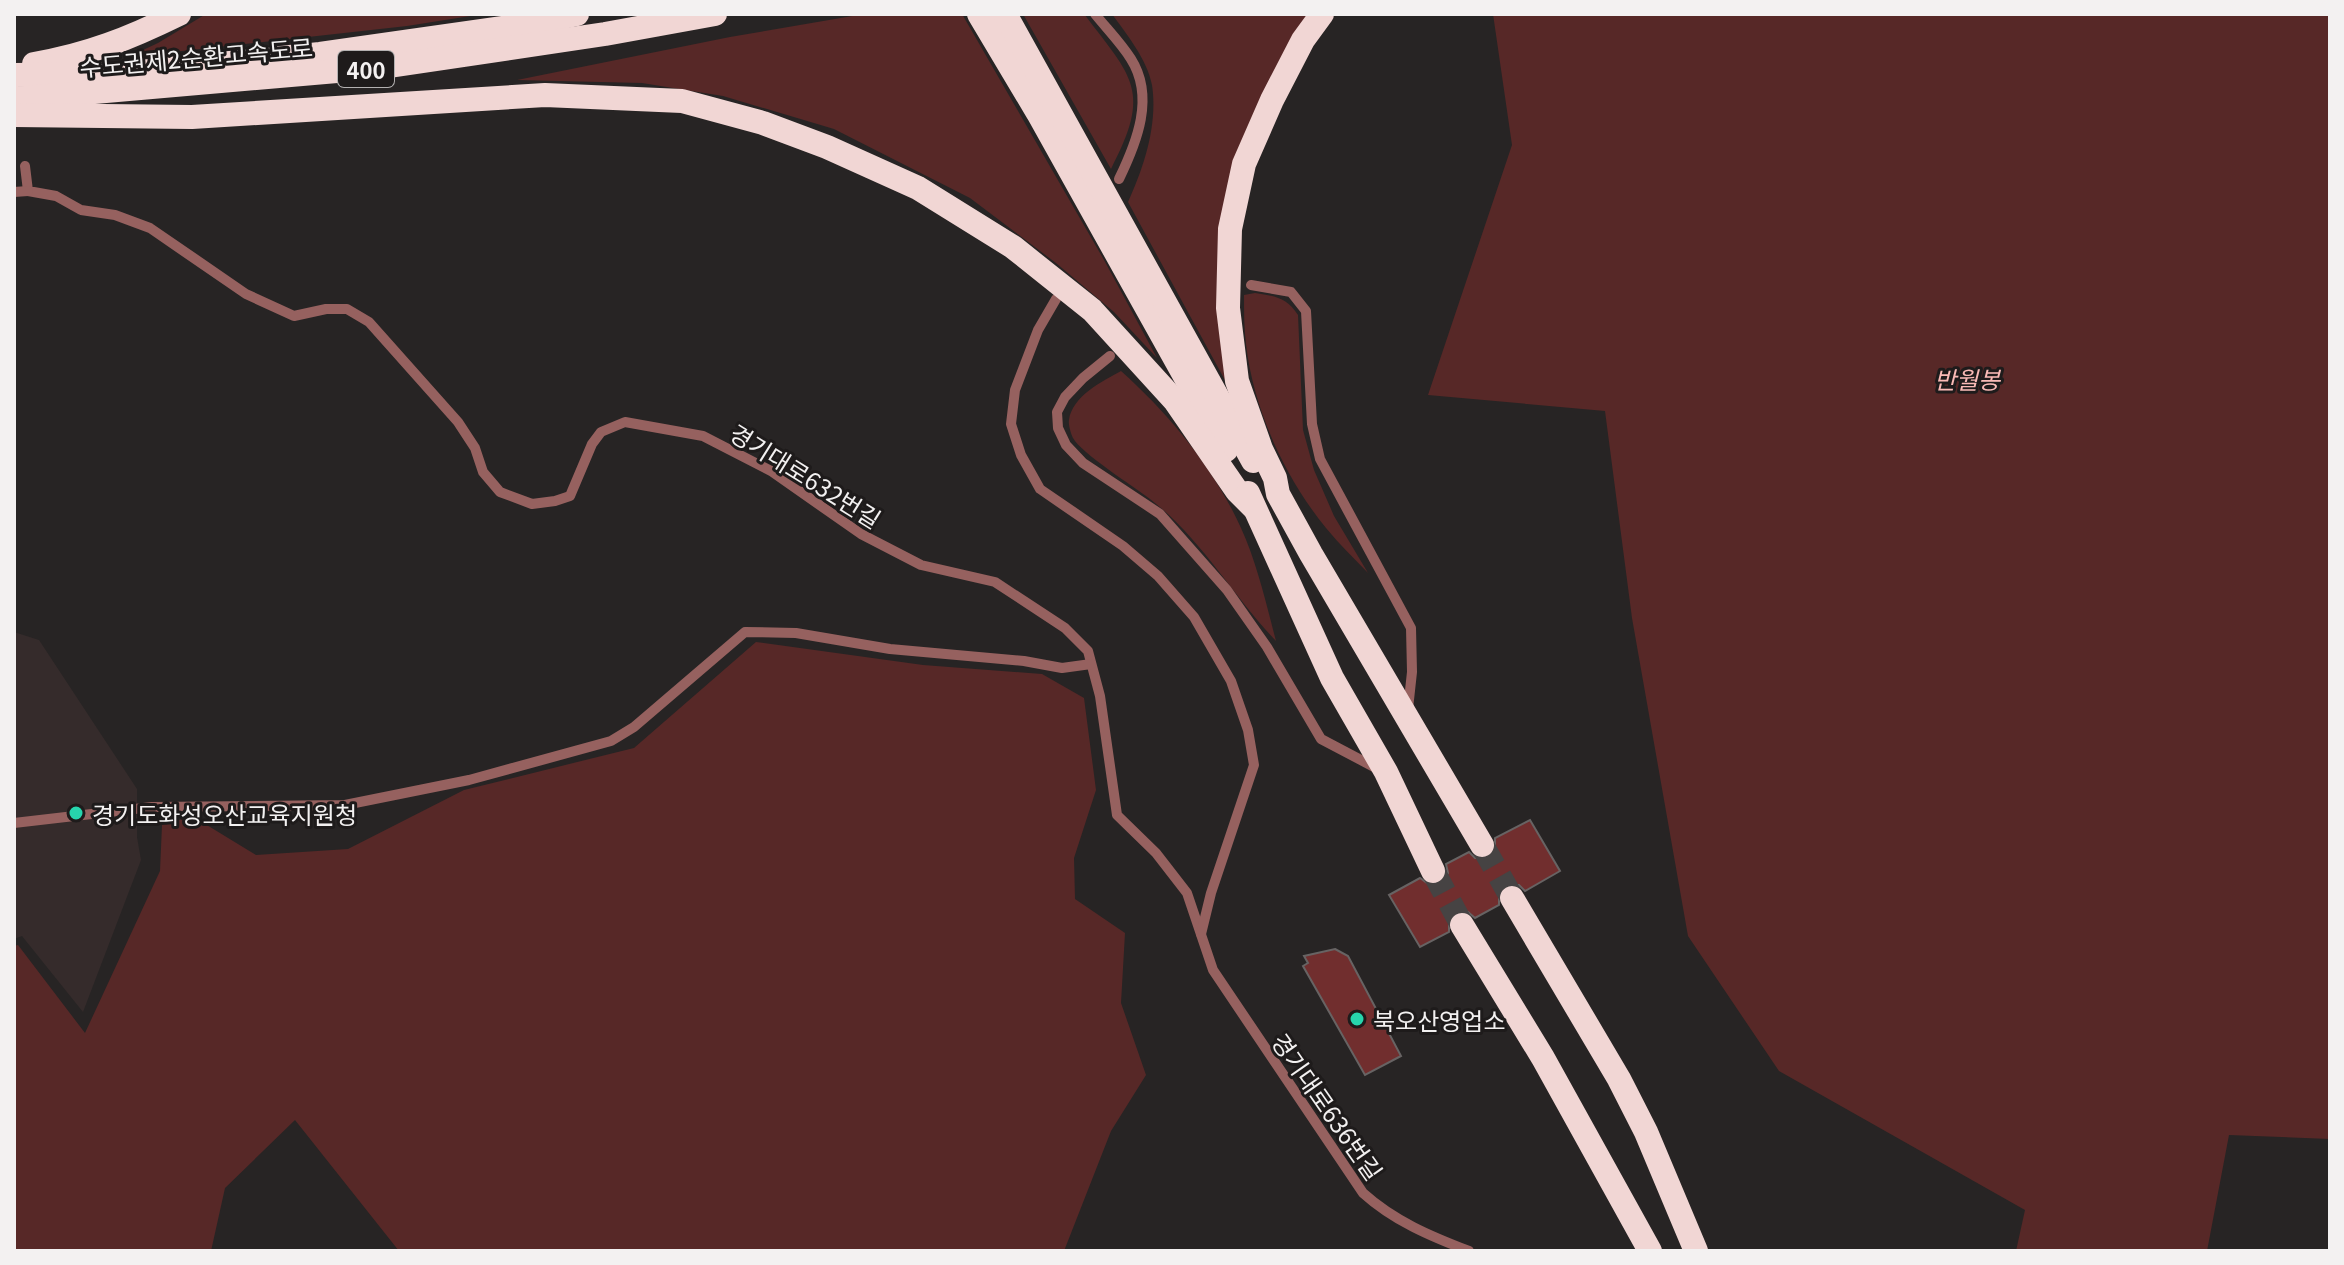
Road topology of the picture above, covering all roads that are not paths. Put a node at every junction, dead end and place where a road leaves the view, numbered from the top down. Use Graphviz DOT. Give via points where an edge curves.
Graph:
graph roads {
  1 [pos="179,14"];
  2 [pos="577,14"];
  3 [pos="715,14"];
  4 [pos="979,14"];
  5 [pos="1005,14"];
  6 [pos="1095,14"];
  7 [pos="1322,14"];
  8 [pos="14,67"];
  9 [pos="14,75"];
  10 [pos="14,99"];
  11 [pos="14,115"];
  12 [pos="25,166"];
  13 [pos="1119,179"];
  14 [pos="28,191"];
  15 [pos="14,192"];
  16 [pos="1251,285"];
  17 [pos="1056,299"];
  18 [pos="1110,356"];
  19 [pos="1278,494"];
  20 [pos="1253,507"];
  21 [pos="1065,628"];
  22 [pos="1091,664"];
  23 [pos="1407,719"];
  24 [pos="1386,772"];
  25 [pos="14,823"];
  26 [pos="1482,845"];
  27 [pos="1433,871"];
  28 [pos="1512,898"];
  29 [pos="1462,925"];
  30 [pos="1201,936"];
  31 [pos="1469,1251"];
  32 [pos="1650,1251"];
  33 [pos="1696,1251"];
  1 -- 8 [label="highway" via="127,40"];
  2 -- 9 [label="highway, 수도권제2순환고속도로 / 400" via="320,54 120,74"];
  3 -- 10 [label="highway, 수도권제2순환고속도로 / 400" via="383,67"];
  4 -- 20 [label="highway" via="1246,485"];
  5 -- 19 [label="highway" via="1265,483"];
  6 -- 13 [label="lane" via="1132,60 1143,91 1142,118"];
  7 -- 19 [label="highway" via="1297,52 1244,164 1230,229 1228,308 1237,381"];
  11 -- 20 [label="highway" via="192,117 545,95 682,101 763,123 918,188 1013,247 1092,310 1175,401"];
  12 -- 14 [label="lane"];
  14 -- 15 [label="lane"];
  14 -- 21 [label="lane, 경기대로632번길" via="150,228 246,294 294,316 326,309 358,315 458,422 483,472 500,492 518,501 532,504 570,496 592,444 601,432 625,422 703,436 771,471 861,534 921,565 995,582"];
  16 -- 23 [label="lane" via="1291,292 1306,311 1312,424 1320,459 1411,628"];
  17 -- 30 [label="lane" via="1015,390 1011,424 1021,455 1040,489 1123,546 1194,617 1231,681 1248,730 1254,765"];
  18 -- 24 [label="lane" via="1065,397 1057,412 1066,445 1083,463 1160,514 1227,590 1321,739"];
  19 -- 23 [label="highway"];
  20 -- 24 [label="highway" via="1332,678"];
  21 -- 22 [label="lane, 경기대로636번길" via="1088,651"];
  22 -- 25 [label="lane" via="1062,668 796,633 745,632 611,741 469,780 345,805 152,807"];
  22 -- 30 [label="lane, 경기대로636번길" via="1117,815 1187,893"];
  23 -- 26 [label="highway"];
  24 -- 27 [label="highway"];
  28 -- 33 [label="highway" via="1619,1079"];
  29 -- 32 [label="highway"];
  30 -- 31 [label="lane, 경기대로636번길" via="1213,970 1363,1193 1382,1211"];
}
